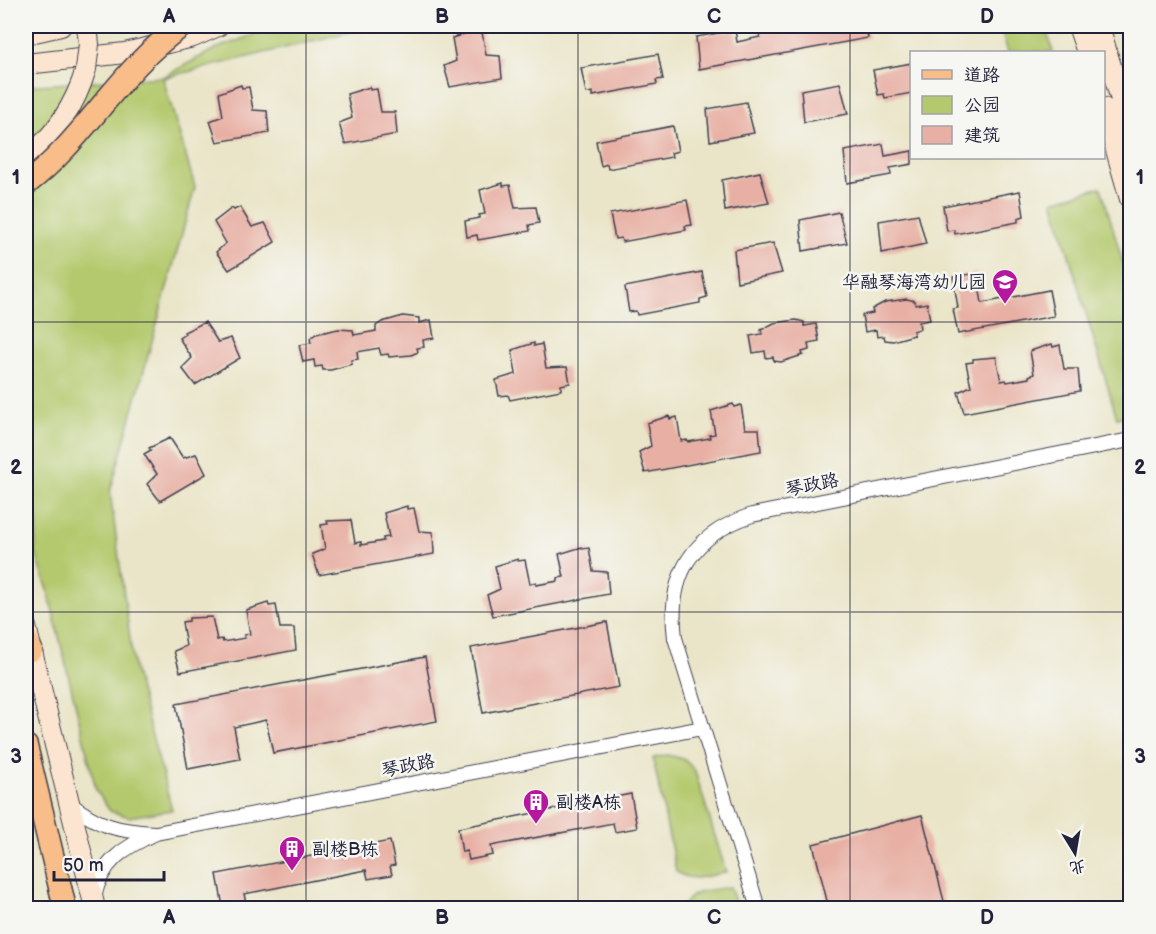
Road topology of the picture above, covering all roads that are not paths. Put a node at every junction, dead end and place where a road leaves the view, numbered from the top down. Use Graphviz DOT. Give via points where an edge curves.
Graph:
graph roads {
  1 [pos="62,26"];
  2 [pos="87,26"];
  3 [pos="182,26"];
  4 [pos="218,26"];
  5 [pos="1078,26"];
  6 [pos="1099,26"];
  7 [pos="26,34"];
  8 [pos="1087,51"];
  9 [pos="26,64"];
  10 [pos="1105,111"];
  11 [pos="1131,130"];
  12 [pos="26,159"];
  13 [pos="26,184"];
  14 [pos="1131,199"];
  15 [pos="1131,440"];
  16 [pos="26,627"];
  17 [pos="28,645"];
  18 [pos="702,728"];
  19 [pos="26,746"];
  20 [pos="69,803"];
  21 [pos="156,833"];
  22 [pos="94,906"];
  23 [pos="65,909"];
  24 [pos="758,909"];
  1 -- 7 [label="main road"];
  2 -- 12 [label="main road, bridge" via="89,44 82,84 57,130"];
  3 -- 13 [label="main road, bridge" via="138,61 51,165"];
  4 -- 9 [label="main road" via="193,37 125,54"];
  5 -- 8 [label="main road"];
  6 -- 11 [label="main road"];
  10 -- 14 [label="main road"];
  15 -- 18 [label="street, 琴政路" via="730,522 694,551 674,592 675,638"];
  16 -- 17 [label="main road"];
  17 -- 20 [label="main road"];
  18 -- 21 [label="street, 琴政路"];
  18 -- 24 [label="street, 琴政路"];
  19 -- 23 [label="main road"];
  20 -- 21 [label="street" via="99,824"];
  20 -- 22 [label="main road"];
  21 -- 22 [label="street" via="127,846 108,863 97,883"];
}
